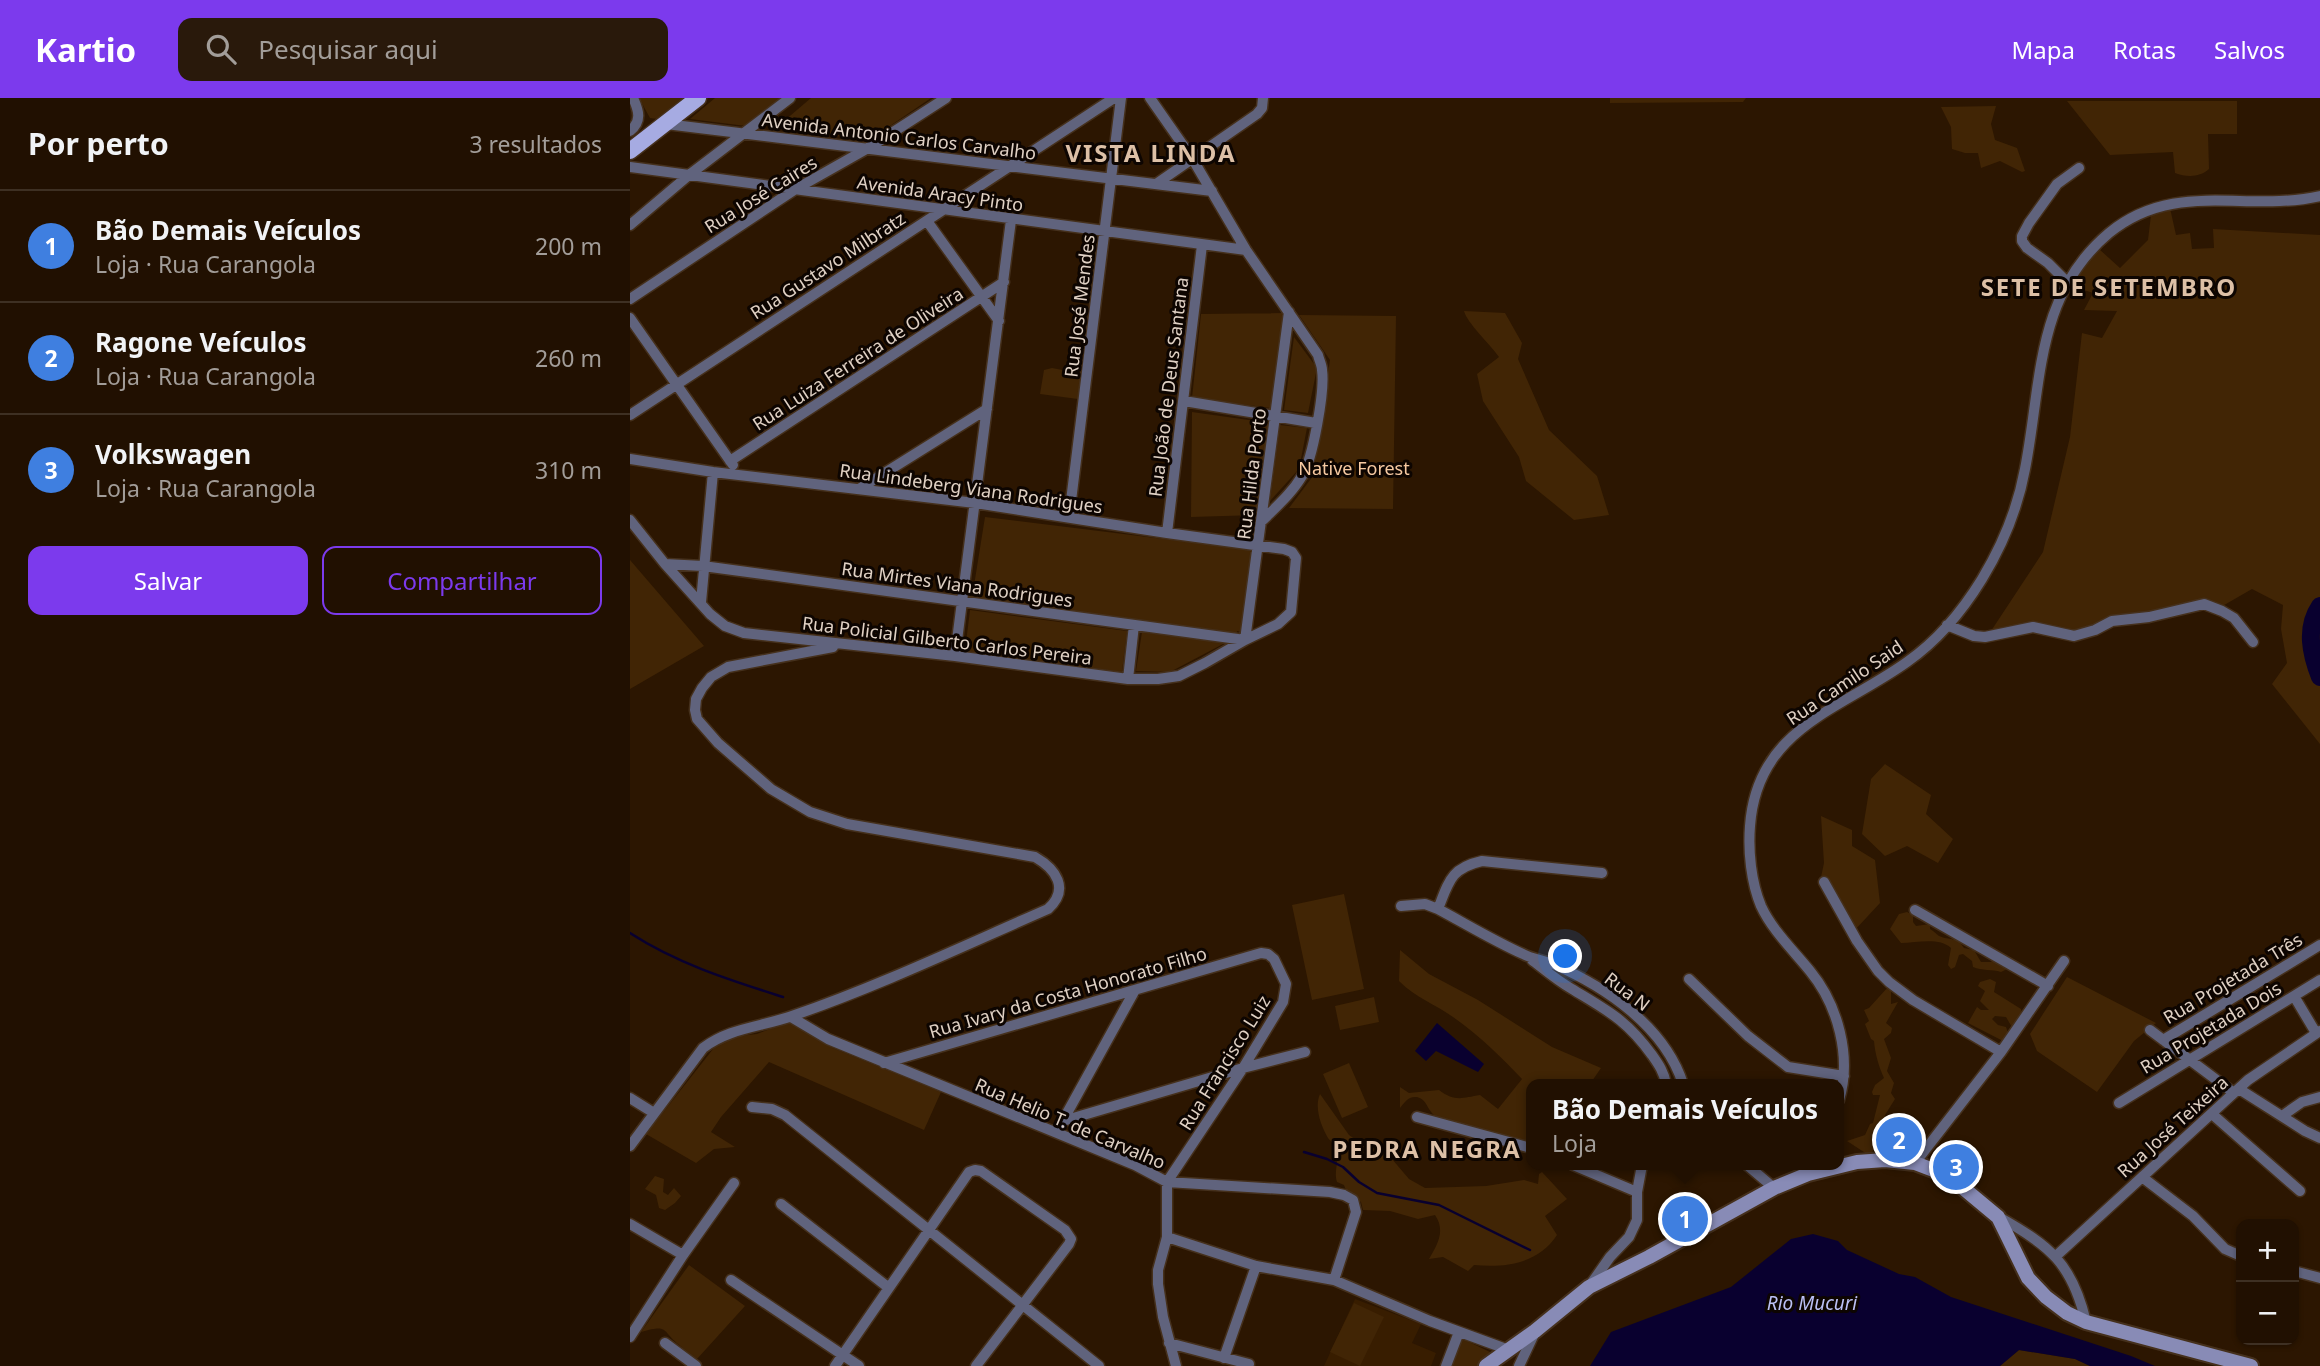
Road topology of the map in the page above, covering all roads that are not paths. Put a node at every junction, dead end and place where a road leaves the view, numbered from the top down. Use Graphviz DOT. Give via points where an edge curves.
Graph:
graph roads {
  1 [pos="634,98"];
  2 [pos="698,98"];
  3 [pos="790,98"];
  4 [pos="946,98"];
  5 [pos="1114,98"];
  6 [pos="1121,98"];
  7 [pos="1150,98"];
  8 [pos="1263,98"];
  9 [pos="666,124"];
  10 [pos="630,131"];
  11 [pos="746,134"];
  12 [pos="870,147"];
  13 [pos="630,151"];
  14 [pos="1192,158"];
  15 [pos="1011,166"];
  16 [pos="630,167"];
  17 [pos="2079,168"];
  18 [pos="689,176"];
  19 [pos="1111,179"];
  20 [pos="1156,184"];
  21 [pos="794,190"];
  22 [pos="1212,191"];
  23 [pos="2320,196"];
  24 [pos="942,210"];
  25 [pos="1011,220"];
  26 [pos="927,221"];
  27 [pos="630,225"];
  28 [pos="1105,232"];
  29 [pos="1202,245"];
  30 [pos="1246,250"];
  31 [pos="1004,282"];
  32 [pos="2068,283"];
  33 [pos="983,296"];
  34 [pos="630,299"];
  35 [pos="1289,312"];
  36 [pos="630,318"];
  37 [pos="999,321"];
  38 [pos="676,384"];
  39 [pos="1184,401"];
  40 [pos="987,409"];
  41 [pos="630,415"];
  42 [pos="1275,416"];
  43 [pos="1316,423"];
  44 [pos="630,459"];
  45 [pos="730,461"];
  46 [pos="713,472"];
  47 [pos="738,475"];
  48 [pos="859,489"];
  49 [pos="975,503"];
  50 [pos="1069,517"];
  51 [pos="630,520"];
  52 [pos="1263,520"];
  53 [pos="1167,533"];
  54 [pos="1259,545"];
  55 [pos="665,564"];
  56 [pos="704,566"];
  57 [pos="962,600"];
  58 [pos="701,602"];
  59 [pos="1292,612"];
  60 [pos="1134,625"];
  61 [pos="1947,625"];
  62 [pos="1245,640"];
  63 [pos="2253,642"];
  64 [pos="845,645"];
  65 [pos="955,656"];
  66 [pos="1128,679"];
  67 [pos="1602,873"];
  68 [pos="1824,882"];
  69 [pos="1401,906"];
  70 [pos="1438,909"];
  71 [pos="1915,909"];
  72 [pos="2320,945"];
  73 [pos="1261,953"];
  74 [pos="1525,956"];
  75 [pos="2064,961"];
  76 [pos="1689,979"];
  77 [pos="2320,979"];
  78 [pos="2048,986"];
  79 [pos="1135,990"];
  80 [pos="2294,996"];
  81 [pos="1618,1002"];
  82 [pos="1611,1012"];
  83 [pos="791,1017"];
  84 [pos="2150,1030"];
  85 [pos="2318,1032"];
  86 [pos="2163,1040"];
  87 [pos="1305,1052"];
  88 [pos="2001,1052"];
  89 [pos="2189,1059"];
  90 [pos="884,1063"];
  91 [pos="1243,1068"];
  92 [pos="1843,1076"];
  93 [pos="1665,1079"];
  94 [pos="1682,1079"];
  95 [pos="1842,1079"];
  96 [pos="2236,1091"];
  97 [pos="2320,1097"];
  98 [pos="630,1098"];
  99 [pos="2119,1103"];
  100 [pos="752,1107"];
  101 [pos="654,1113"];
  102 [pos="2212,1114"];
  103 [pos="2282,1116"];
  104 [pos="1417,1117"];
  105 [pos="1063,1121"];
  106 [pos="1056,1133"];
  107 [pos="2320,1138"];
  108 [pos="630,1146"];
  109 [pos="1526,1146"];
  110 [pos="1915,1163"];
  111 [pos="1844,1164"];
  112 [pos="1585,1170"];
  113 [pos="1641,1170"];
  114 [pos="1752,1170"];
  115 [pos="1808,1170"];
  116 [pos="2142,1177"];
  117 [pos="1167,1182"];
  118 [pos="734,1183"];
  119 [pos="1774,1188"];
  120 [pos="2300,1191"];
  121 [pos="1637,1192"];
  122 [pos="781,1204"];
  123 [pos="1998,1217"];
  124 [pos="630,1224"];
  125 [pos="928,1231"];
  126 [pos="1167,1237"];
  127 [pos="2236,1254"];
  128 [pos="683,1255"];
  129 [pos="2056,1256"];
  130 [pos="1256,1266"];
  131 [pos="2299,1272"];
  132 [pos="2319,1276"];
  133 [pos="731,1280"];
  134 [pos="1334,1280"];
  135 [pos="1589,1287"];
  136 [pos="889,1288"];
  137 [pos="1023,1306"];
  138 [pos="2086,1322"];
  139 [pos="1535,1331"];
  140 [pos="1460,1332"];
  141 [pos="630,1338"];
  142 [pos="666,1343"];
  143 [pos="1169,1343"];
  144 [pos="1509,1350"];
  145 [pos="843,1355"];
  146 [pos="1224,1357"];
  147 [pos="1249,1364"];
  148 [pos="696,1366"];
  149 [pos="835,1366"];
  150 [pos="859,1366"];
  151 [pos="976,1366"];
  152 [pos="1098,1366"];
  153 [pos="1176,1366"];
  154 [pos="1446,1366"];
  155 [pos="1486,1366"];
  156 [pos="1519,1366"];
  157 [pos="2251,1366"];
  1 -- 10 [label="street" via="640,112"];
  2 -- 9 [label="main road"];
  3 -- 11 [label="street"];
  4 -- 12 [label="street, Rua José Caires"];
  5 -- 15 [label="street, Rua Gustavo Milbratz"];
  6 -- 19 [label="street, Rua José Mendes"];
  7 -- 14 [label="street"];
  8 -- 14 [label="street" via="1257,114"];
  9 -- 11 [label="street, Avenida Antonio Carlos Carvalho"];
  9 -- 13 [label="main road"];
  11 -- 12 [label="street, Avenida Antonio Carlos Carvalho"];
  11 -- 18 [label="street"];
  12 -- 15 [label="street, Avenida Antonio Carlos Carvalho"];
  12 -- 21 [label="street, Rua José Caires"];
  14 -- 20 [label="street"];
  14 -- 22 [label="street"];
  15 -- 19 [label="street, Avenida Antonio Carlos Carvalho"];
  15 -- 24 [label="street, Rua Gustavo Milbratz"];
  16 -- 18 [label="street, Avenida Aracy Pinto"];
  17 -- 32 [label="street" via="2057,184 2022,236 2027,248"];
  18 -- 21 [label="street, Avenida Aracy Pinto"];
  18 -- 27 [label="street"];
  19 -- 20 [label="street, Avenida Antonio Carlos Carvalho"];
  19 -- 28 [label="street, Rua José Mendes"];
  20 -- 22 [label="street, Avenida Antonio Carlos Carvalho"];
  21 -- 24 [label="street, Avenida Aracy Pinto"];
  21 -- 34 [label="street, Rua José Caires"];
  22 -- 30 [label="street"];
  23 -- 32 [label="street, Rua Camilo Said" via="2273,202 2194,199 2155,207 2112,231"];
  24 -- 25 [label="street, Avenida Aracy Pinto"];
  24 -- 26 [label="street, Rua Gustavo Milbratz"];
  25 -- 28 [label="street, Avenida Aracy Pinto"];
  25 -- 31 [label="street"];
  26 -- 33 [label="street"];
  26 -- 38 [label="street, Rua Gustavo Milbratz"];
  28 -- 29 [label="street, Avenida Aracy Pinto"];
  28 -- 50 [label="street, Rua José Mendes"];
  29 -- 30 [label="street, Avenida Aracy Pinto"];
  29 -- 39 [label="street, Rua João de Deus Santana"];
  30 -- 35 [label="street"];
  31 -- 33 [label="street, Rua Luiza Ferreira de Oliveira"];
  31 -- 37 [label="street"];
  32 -- 61 [label="street, Rua Camilo Said" via="2054,309 2043,351 2018,497 1984,576"];
  33 -- 37 [label="street"];
  33 -- 45 [label="street, Rua Luiza Ferreira de Oliveira"];
  35 -- 42 [label="street, Rua Hilda Porto"];
  35 -- 43 [label="street" via="1322,368"];
  36 -- 38 [label="street"];
  37 -- 40 [label="street"];
  38 -- 41 [label="street, Rua Gustavo Milbratz"];
  38 -- 45 [label="street"];
  39 -- 42 [label="street"];
  39 -- 53 [label="street, Rua João de Deus Santana"];
  40 -- 48 [label="street"];
  40 -- 49 [label="street"];
  42 -- 43 [label="street"];
  42 -- 52 [label="street, Rua Hilda Porto"];
  43 -- 52 [label="street" via="1303,474"];
  44 -- 46 [label="street, Rua Lindeberg Viana Rodrigues"];
  45 -- 47 [label="street"];
  46 -- 47 [label="street, Rua Lindeberg Viana Rodrigues"];
  46 -- 56 [label="street"];
  47 -- 48 [label="street, Rua Lindeberg Viana Rodrigues"];
  48 -- 49 [label="street, Rua Lindeberg Viana Rodrigues"];
  49 -- 50 [label="street, Rua Lindeberg Viana Rodrigues"];
  49 -- 57 [label="street"];
  50 -- 53 [label="street, Rua Lindeberg Viana Rodrigues"];
  51 -- 55 [label="street, Rua Policial Gilberto Carlos Pereira"];
  52 -- 54 [label="street, Rua Hilda Porto"];
  53 -- 54 [label="street, Rua Lindeberg Viana Rodrigues"];
  54 -- 59 [label="street, Rua Lindeberg Viana Rodrigues" via="1284,549 1296,558"];
  54 -- 62 [label="street, Rua Hilda Porto"];
  55 -- 56 [label="street, Rua Mirtes Viana Rodrigues"];
  55 -- 58 [label="street, Rua Policial Gilberto Carlos Pereira"];
  56 -- 57 [label="street, Rua Mirtes Viana Rodrigues"];
  56 -- 58 [label="street"];
  57 -- 60 [label="street, Rua Mirtes Viana Rodrigues"];
  57 -- 65 [label="street"];
  58 -- 64 [label="street, Rua Policial Gilberto Carlos Pereira" via="725,626 744,634"];
  59 -- 62 [label="street, Rua Policial Gilberto Carlos Pereira"];
  60 -- 62 [label="street, Rua Mirtes Viana Rodrigues"];
  60 -- 66 [label="street"];
  61 -- 63 [label="street" via="1984,637 2033,627 2074,636 2112,621 2204,604 2234,618"];
  61 -- 92 [label="street, Rua Camilo Said" via="1909,661 1801,728 1769,765 1755,795 1750,840 1756,894 1773,926 1830,1004 1841,1038"];
  62 -- 66 [label="street, Rua Policial Gilberto Carlos Pereira" via="1179,677"];
  64 -- 65 [label="street, Rua Policial Gilberto Carlos Pereira"];
  64 -- 83 [label="street" via="729,667 702,688 696,699 697,719 771,789 810,812 848,824 1035,857 1051,868 1058,893 1048,909"];
  65 -- 66 [label="street, Rua Policial Gilberto Carlos Pereira"];
  67 -- 70 [label="street" via="1482,861 1455,873"];
  68 -- 88 [label="street" via="1857,941 1889,982"];
  69 -- 70 [label="street, Rua N" via="1425,904"];
  70 -- 74 [label="street, Rua N"];
  71 -- 78 [label="street"];
  72 -- 86 [label="street, Rua Projetada Três"];
  73 -- 79 [label="street, Rua Ivary da Costa Honorato Filho"];
  73 -- 91 [label="street, Rua Francisco Luiz" via="1274,959 1286,984 1285,994"];
  74 -- 81 [label="street, Rua N" via="1578,976"];
  74 -- 82 [label="street, Rua N"];
  75 -- 78 [label="street"];
  76 -- 92 [label="street" via="1788,1067"];
  77 -- 80 [label="street, Rua Projetada Dois"];
  78 -- 88 [label="street"];
  79 -- 90 [label="street, Rua Ivary da Costa Honorato Filho"];
  79 -- 105 [label="street"];
  80 -- 85 [label="street"];
  80 -- 89 [label="street, Rua Projetada Dois"];
  81 -- 82 [label="street"];
  81 -- 94 [label="street, Rua N" via="1660,1042"];
  82 -- 93 [label="street, Rua N" via="1632,1029"];
  83 -- 90 [label="street, Rua Helio T. de Carvalho"];
  83 -- 101 [label="street" via="718,1037 703,1048"];
  84 -- 86 [label="street"];
  85 -- 96 [label="street, Rua José Teixeira"];
  86 -- 89 [label="street"];
  87 -- 91 [label="street"];
  88 -- 110 [label="street"];
  89 -- 96 [label="street"];
  89 -- 99 [label="street, Rua Projetada Dois"];
  90 -- 106 [label="street, Rua Helio T. de Carvalho"];
  91 -- 105 [label="street"];
  91 -- 117 [label="street, Rua Francisco Luiz"];
  92 -- 95 [label="street, Rua Camilo Said"];
  96 -- 102 [label="street, Rua José Teixeira"];
  96 -- 103 [label="street"];
  97 -- 103 [label="street" via="2302,1102"];
  98 -- 101 [label="street"];
  100 -- 125 [label="street" via="785,1115"];
  101 -- 108 [label="street"];
  102 -- 116 [label="street, Rua José Teixeira"];
  102 -- 120 [label="street"];
  103 -- 107 [label="street"];
  104 -- 109 [label="street"];
  105 -- 106 [label="street"];
  106 -- 117 [label="street, Rua Helio T. de Carvalho"];
  110 -- 111 [label="main road"];
  110 -- 123 [label="main road" via="1962,1187"];
  112 -- 121 [label="street"];
  113 -- 121 [label="street"];
  114 -- 119 [label="street"];
  115 -- 119 [label="main road"];
  116 -- 127 [label="street"];
  116 -- 129 [label="street, Rua José Teixeira"];
  117 -- 126 [label="street"];
  117 -- 134 [label="street, Rua Helio T. de Carvalho" via="1330,1192 1353,1200 1356,1212"];
  118 -- 128 [label="street"];
  119 -- 135 [label="main road"];
  121 -- 135 [label="street" via="1634,1228"];
  122 -- 136 [label="street"];
  123 -- 129 [label="street"];
  123 -- 138 [label="main road" via="2028,1278 2067,1313"];
  124 -- 128 [label="street"];
  125 -- 136 [label="street"];
  125 -- 137 [label="street"];
  125 -- 137 [label="street" via="969,1172 975,1170 1065,1230 1069,1244"];
  126 -- 130 [label="street"];
  126 -- 143 [label="street" via="1157,1270"];
  128 -- 141 [label="street"];
  129 -- 138 [label="street" via="2075,1286"];
  130 -- 134 [label="street"];
  130 -- 146 [label="street"];
  131 -- 132 [label="street"];
  133 -- 145 [label="street"];
  134 -- 140 [label="street"];
  135 -- 139 [label="main road"];
  136 -- 145 [label="street"];
  137 -- 151 [label="street"];
  137 -- 152 [label="street"];
  138 -- 157 [label="main road"];
  139 -- 144 [label="main road"];
  139 -- 156 [label="street"];
  140 -- 144 [label="street"];
  140 -- 154 [label="street"];
  142 -- 148 [label="street"];
  143 -- 146 [label="street"];
  143 -- 153 [label="street"];
  144 -- 155 [label="main road"];
  145 -- 149 [label="street"];
  145 -- 150 [label="street"];
  146 -- 147 [label="street"];
}
